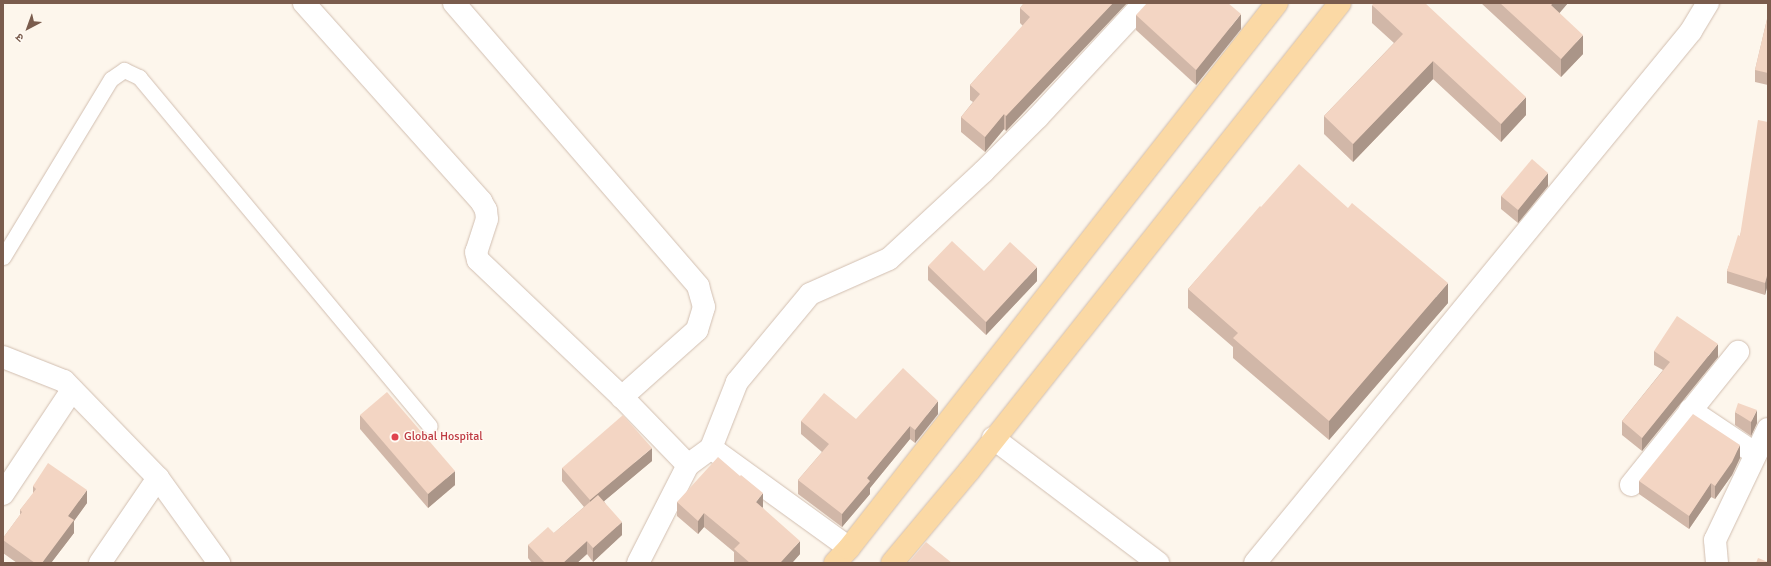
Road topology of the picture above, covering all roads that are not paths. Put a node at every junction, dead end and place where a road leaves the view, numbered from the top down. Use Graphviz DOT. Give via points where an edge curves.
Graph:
graph roads {
  1 [pos="304,3"];
  2 [pos="454,3"];
  3 [pos="1144,3"];
  4 [pos="1277,3"];
  5 [pos="1340,3"];
  6 [pos="1708,3"];
  7 [pos="3,257"];
  8 [pos="1738,352"];
  9 [pos="3,357"];
  10 [pos="72,390"];
  11 [pos="622,398"];
  12 [pos="1690,410"];
  13 [pos="430,426"];
  14 [pos="1768,429"];
  15 [pos="993,438"];
  16 [pos="711,448"];
  17 [pos="1756,454"];
  18 [pos="688,465"];
  19 [pos="158,478"];
  20 [pos="1631,485"];
  21 [pos="3,494"];
  22 [pos="842,556"];
  23 [pos="100,563"];
  24 [pos="219,563"];
  25 [pos="638,563"];
  26 [pos="892,563"];
  27 [pos="1158,563"];
  28 [pos="1255,563"];
  29 [pos="1717,563"];
  1 -- 11 [label="street" via="481,201 487,219 476,252 478,260"];
  2 -- 11 [label="street" via="698,286 704,307 697,330"];
  3 -- 16 [label="street" via="1038,117 889,259 810,294 737,382"];
  4 -- 22 [label="main road"];
  5 -- 15 [label="main road"];
  6 -- 28 [label="street" via="1691,31"];
  7 -- 13 [label="lane" via="111,79 124,70 139,77"];
  8 -- 12 [label="street"];
  9 -- 10 [label="street" via="64,382"];
  10 -- 19 [label="street"];
  10 -- 21 [label="street"];
  11 -- 18 [label="street"];
  12 -- 17 [label="street"];
  12 -- 20 [label="street"];
  14 -- 17 [label="street"];
  15 -- 26 [label="main road" via="969,471"];
  15 -- 27 [label="street"];
  16 -- 18 [label="street"];
  16 -- 22 [label="street"];
  17 -- 29 [label="street" via="1715,540"];
  18 -- 25 [label="street"];
  19 -- 23 [label="street"];
  19 -- 24 [label="street"];
}
